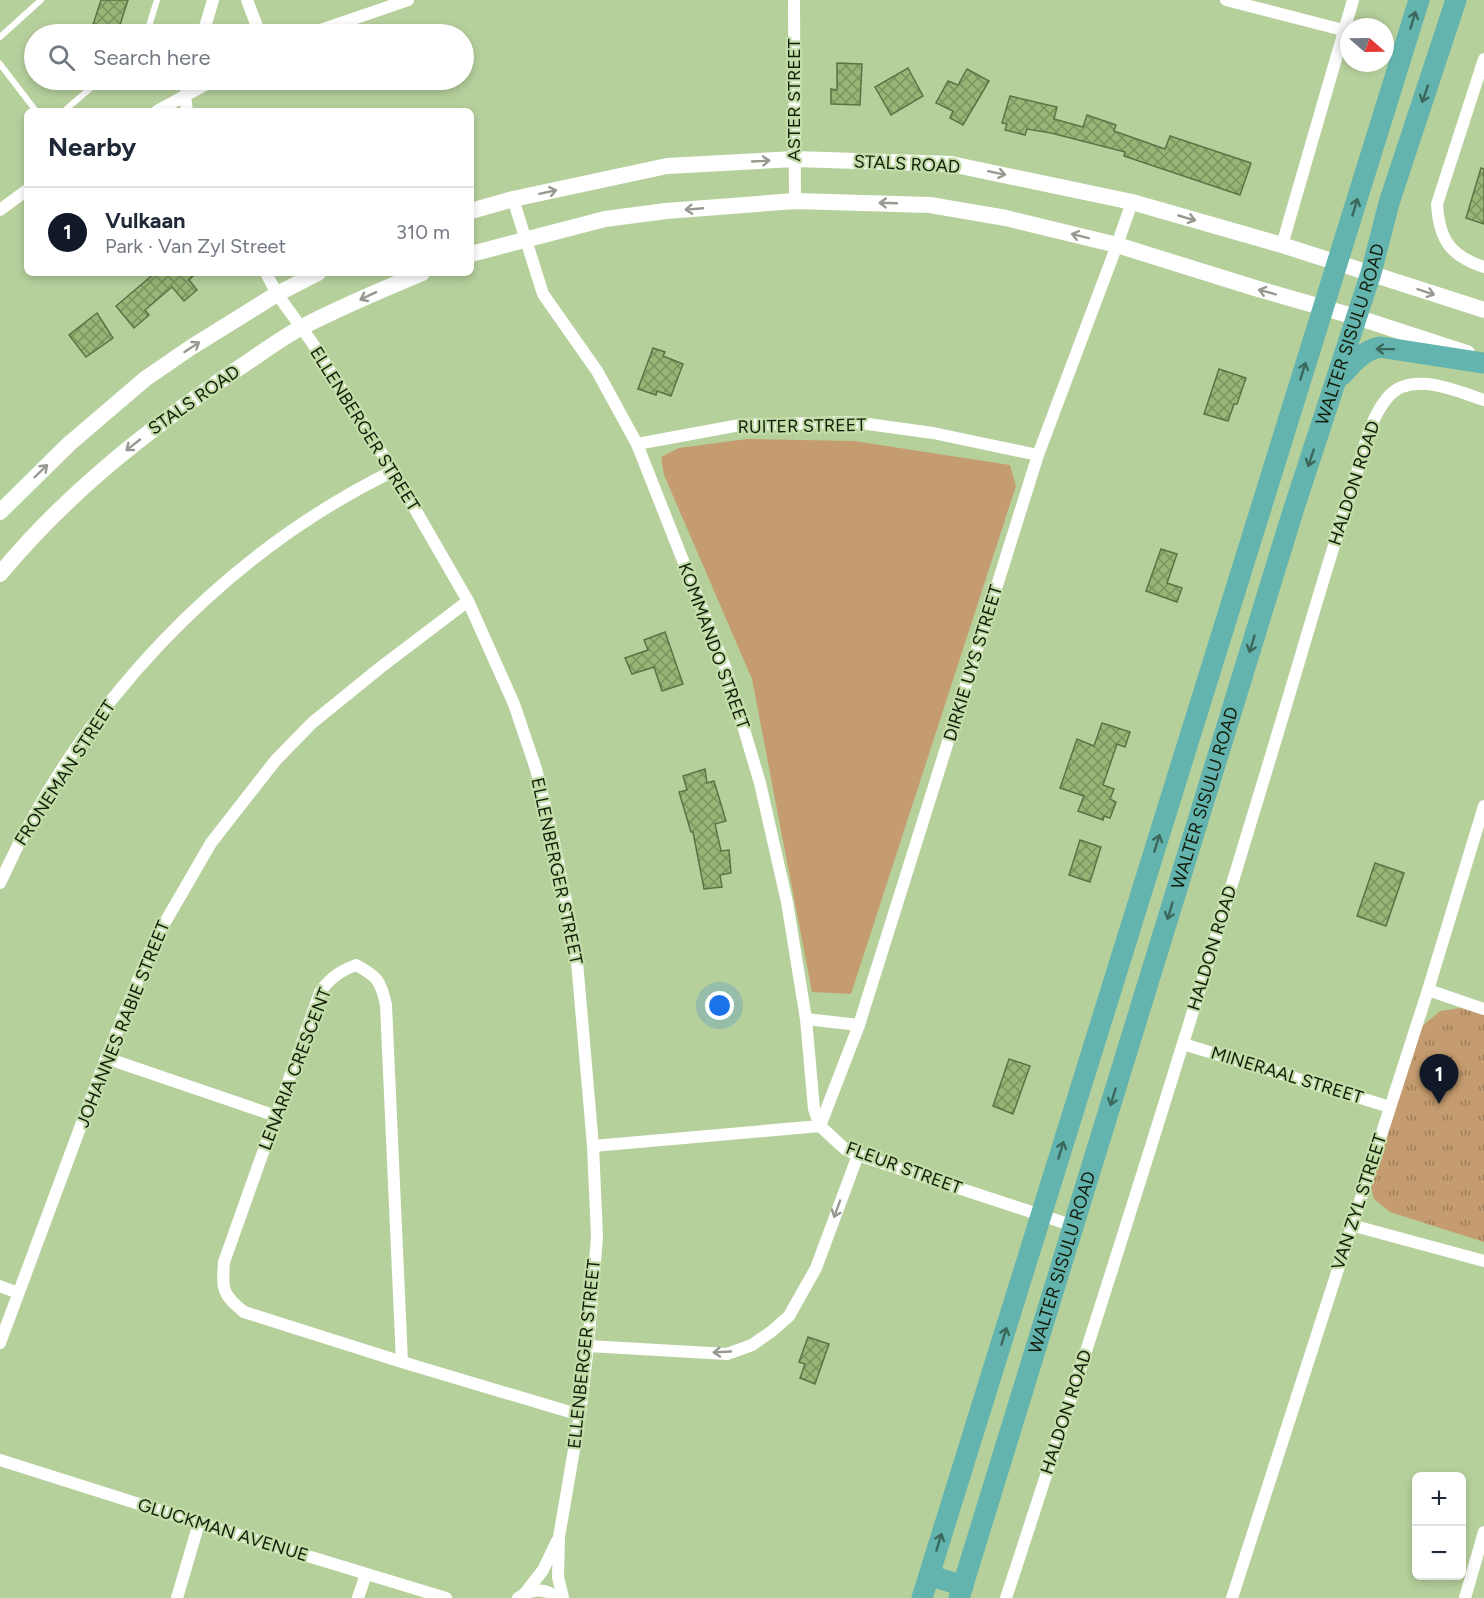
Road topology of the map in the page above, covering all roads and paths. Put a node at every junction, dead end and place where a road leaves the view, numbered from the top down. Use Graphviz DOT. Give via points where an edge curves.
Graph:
graph roads {
  1 [pos="41,0"];
  2 [pos="157,0"];
  3 [pos="213,0"];
  4 [pos="247,0"];
  5 [pos="408,0"];
  6 [pos="794,0"];
  7 [pos="1226,0"];
  8 [pos="1353,0"];
  9 [pos="1419,0"];
  10 [pos="1456,0"];
  11 [pos="1347,18"];
  12 [pos="150,24"];
  13 [pos="206,24"];
  14 [pos="256,24"];
  15 [pos="338,24"];
  16 [pos="1340,29"];
  17 [pos="0,37"];
  18 [pos="1340,41"];
  19 [pos="1484,58"];
  20 [pos="0,64"];
  21 [pos="88,90"];
  22 [pos="186,90"];
  23 [pos="195,90"];
  24 [pos="184,96"];
  25 [pos="34,108"];
  26 [pos="67,108"];
  27 [pos="162,108"];
  28 [pos="186,108"];
  29 [pos="795,159"];
  30 [pos="24,192"];
  31 [pos="513,199"];
  32 [pos="795,201"];
  33 [pos="1132,202"];
  34 [pos="0,210"];
  35 [pos="474,210"];
  36 [pos="527,240"];
  37 [pos="1118,245"];
  38 [pos="1282,245"];
  39 [pos="474,253"];
  40 [pos="1338,263"];
  41 [pos="1484,267"];
  42 [pos="1371,273"];
  43 [pos="268,276"];
  44 [pos="312,276"];
  45 [pos="415,276"];
  46 [pos="277,294"];
  47 [pos="1323,308"];
  48 [pos="1484,310"];
  49 [pos="1356,317"];
  50 [pos="300,328"];
  51 [pos="1484,361"];
  52 [pos="1335,382"];
  53 [pos="1484,400"];
  54 [pos="637,444"];
  55 [pos="1038,455"];
  56 [pos="393,471"];
  57 [pos="0,512"];
  58 [pos="0,574"];
  59 [pos="1240,575"];
  60 [pos="1270,584"];
  61 [pos="468,601"];
  62 [pos="1190,738"];
  63 [pos="1221,747"];
  64 [pos="1484,806"];
  65 [pos="0,883"];
  66 [pos="1117,972"];
  67 [pos="1148,982"];
  68 [pos="1428,990"];
  69 [pos="1484,1010"];
  70 [pos="806,1019"];
  71 [pos="858,1025"];
  72 [pos="1183,1044"];
  73 [pos="106,1058"];
  74 [pos="1390,1107"];
  75 [pos="276,1116"];
  76 [pos="820,1126"];
  77 [pos="593,1146"];
  78 [pos="858,1155"];
  79 [pos="1041,1215"];
  80 [pos="1352,1225"];
  81 [pos="1074,1226"];
  82 [pos="1484,1261"];
  83 [pos="0,1286"];
  84 [pos="18,1293"];
  85 [pos="0,1343"];
  86 [pos="588,1346"];
  87 [pos="402,1362"];
  88 [pos="994,1368"];
  89 [pos="1027,1379"];
  90 [pos="580,1415"];
  91 [pos="0,1460"];
  92 [pos="199,1523"];
  93 [pos="1484,1532"];
  94 [pos="559,1537"];
  95 [pos="366,1574"];
  96 [pos="929,1575"];
  97 [pos="961,1592"];
  98 [pos="522,1595"];
  99 [pos="177,1598"];
  100 [pos="358,1598"];
  101 [pos="446,1598"];
  102 [pos="561,1598"];
  103 [pos="922,1598"];
  104 [pos="1006,1598"];
  105 [pos="1232,1598"];
  106 [pos="1465,1598"];
  1 -- 17 [label="lane"];
  2 -- 12 [label="lane"];
  3 -- 13 [label="street"];
  4 -- 14 [label="street"];
  5 -- 15 [label="street"];
  6 -- 29 [label="street, ASTER STREET"];
  7 -- 16 [label="street"];
  8 -- 11 [label="street"];
  40 -- 9 [label="highway, WALTER SISULU ROAD, one-way"];
  10 -- 42 [label="highway, WALTER SISULU ROAD, one-way" via="1389,203"];
  18 -- 38 [label="street"];
  19 -- 41 [label="street" via="1437,204 1443,238 1462,258"];
  20 -- 25 [label="lane"];
  21 -- 26 [label="lane"];
  22 -- 24 [label="street"];
  23 -- 24 [label="street"];
  24 -- 27 [label="street"];
  24 -- 28 [label="street"];
  31 -- 29 [label="street, STALS ROAD, one-way" via="667,166"];
  29 -- 32 [label="street, ASTER STREET"];
  29 -- 33 [label="street, STALS ROAD, one-way" via="951,164"];
  30 -- 34 [label="street"];
  31 -- 35 [label="street, STALS ROAD"];
  31 -- 36 [label="street, KOMMANDO STREET"];
  32 -- 36 [label="street, one-way" via="605,219"];
  37 -- 32 [label="street, one-way" via="1006,218 930,205"];
  33 -- 37 [label="street, DIRKIE UYS STREET"];
  33 -- 38 [label="street, STALS ROAD, one-way"];
  36 -- 39 [label="street"];
  36 -- 54 [label="street, KOMMANDO STREET" via="543,294 597,370"];
  47 -- 37 [label="street, one-way"];
  37 -- 55 [label="street, DIRKIE UYS STREET"];
  38 -- 40 [label="street, STALS ROAD"];
  40 -- 42 [label="street, STALS ROAD"];
  40 -- 47 [label="highway, WALTER SISULU ROAD"];
  42 -- 48 [label="street, STALS ROAD, one-way"];
  42 -- 49 [label="highway, WALTER SISULU ROAD"];
  43 -- 46 [label="street, ELLENBERGER STREET"];
  44 -- 46 [label="street"];
  45 -- 50 [label="street, STALS ROAD, one-way"];
  46 -- 50 [label="street, ELLENBERGER STREET"];
  57 -- 46 [label="street, one-way" via="69,444 145,379"];
  47 -- 49 [label="street"];
  59 -- 47 [label="highway, WALTER SISULU ROAD, one-way"];
  49 -- 51 [label="street"];
  49 -- 52 [label="highway, WALTER SISULU ROAD"];
  50 -- 56 [label="street, ELLENBERGER STREET"];
  50 -- 58 [label="street, STALS ROAD, one-way" via="184,405 125,451 73,496"];
  51 -- 52 [label="highway, one-way" via="1380,347 1359,356"];
  52 -- 60 [label="highway, WALTER SISULU ROAD, one-way"];
  53 -- 72 [label="street, HALDON ROAD" via="1434,386 1404,385 1388,396 1374,420"];
  54 -- 55 [label="street, RUITER STREET" via="740,425 853,422"];
  54 -- 70 [label="street, KOMMANDO STREET" via="727,672 760,783 787,902"];
  55 -- 71 [label="street, DIRKIE UYS STREET"];
  56 -- 61 [label="street, ELLENBERGER STREET"];
  56 -- 65 [label="street, FRONEMAN STREET" via="291,530 244,566 148,657 76,750 36,812"];
  59 -- 60 [label="highway"];
  59 -- 62 [label="highway, WALTER SISULU ROAD"];
  60 -- 63 [label="highway, WALTER SISULU ROAD, one-way"];
  61 -- 73 [label="street, JOHANNES RABIE STREET" via="312,723 248,793 211,843 153,943"];
  61 -- 77 [label="street, ELLENBERGER STREET" via="514,704 536,769 554,842 576,950"];
  62 -- 63 [label="highway"];
  66 -- 62 [label="highway, WALTER SISULU ROAD, one-way"];
  63 -- 67 [label="highway, WALTER SISULU ROAD, one-way"];
  64 -- 68 [label="street, VAN ZYL STREET"];
  66 -- 67 [label="highway"];
  79 -- 66 [label="highway, WALTER SISULU ROAD, one-way"];
  67 -- 81 [label="highway, WALTER SISULU ROAD, one-way"];
  68 -- 69 [label="street"];
  68 -- 74 [label="street, VAN ZYL STREET"];
  70 -- 71 [label="street"];
  70 -- 76 [label="street, KOMMANDO STREET" via="814,1109"];
  71 -- 76 [label="street, DIRKIE UYS STREET"];
  72 -- 74 [label="street, MINERAAL STREET"];
  72 -- 104 [label="street, HALDON ROAD"];
  73 -- 75 [label="street"];
  73 -- 84 [label="street, JOHANNES RABIE STREET"];
  74 -- 80 [label="street, VAN ZYL STREET"];
  75 -- 87 [label="street, LENARIA CRESCENT" via="224,1262 225,1294 244,1312"];
  75 -- 87 [label="street, LENARIA CRESCENT" via="327,981 356,965 371,973 381,984 386,1005"];
  76 -- 77 [label="street"];
  76 -- 78 [label="street, FLEUR STREET" via="844,1149"];
  77 -- 86 [label="street, ELLENBERGER STREET" via="597,1237"];
  78 -- 79 [label="street, FLEUR STREET"];
  78 -- 86 [label="street, one-way" via="816,1268 789,1316 772,1331 752,1345 727,1353"];
  79 -- 81 [label="street, FLEUR STREET"];
  88 -- 79 [label="highway, WALTER SISULU ROAD, one-way"];
  80 -- 82 [label="street"];
  80 -- 105 [label="street, VAN ZYL STREET"];
  81 -- 89 [label="highway, WALTER SISULU ROAD"];
  83 -- 84 [label="street"];
  84 -- 85 [label="street, JOHANNES RABIE STREET"];
  86 -- 90 [label="street, ELLENBERGER STREET"];
  87 -- 90 [label="street, LENARIA CRESCENT"];
  88 -- 89 [label="highway"];
  96 -- 88 [label="highway, WALTER SISULU ROAD, one-way"];
  89 -- 97 [label="highway, WALTER SISULU ROAD"];
  90 -- 94 [label="street, ELLENBERGER STREET"];
  91 -- 92 [label="street, GLUCKMAN AVENUE"];
  92 -- 95 [label="street, GLUCKMAN AVENUE"];
  92 -- 99 [label="street"];
  93 -- 106 [label="street"];
  94 -- 98 [label="street, ELLENBERGER STREET" via="543,1570"];
  94 -- 102 [label="street, ELLENBERGER STREET"];
  95 -- 100 [label="street"];
  95 -- 101 [label="street, GLUCKMAN AVENUE"];
  96 -- 97 [label="highway"];
  96 -- 103 [label="highway, WALTER SISULU ROAD"];
  98 -- 102 [label="street" via="543,1591"];
}
